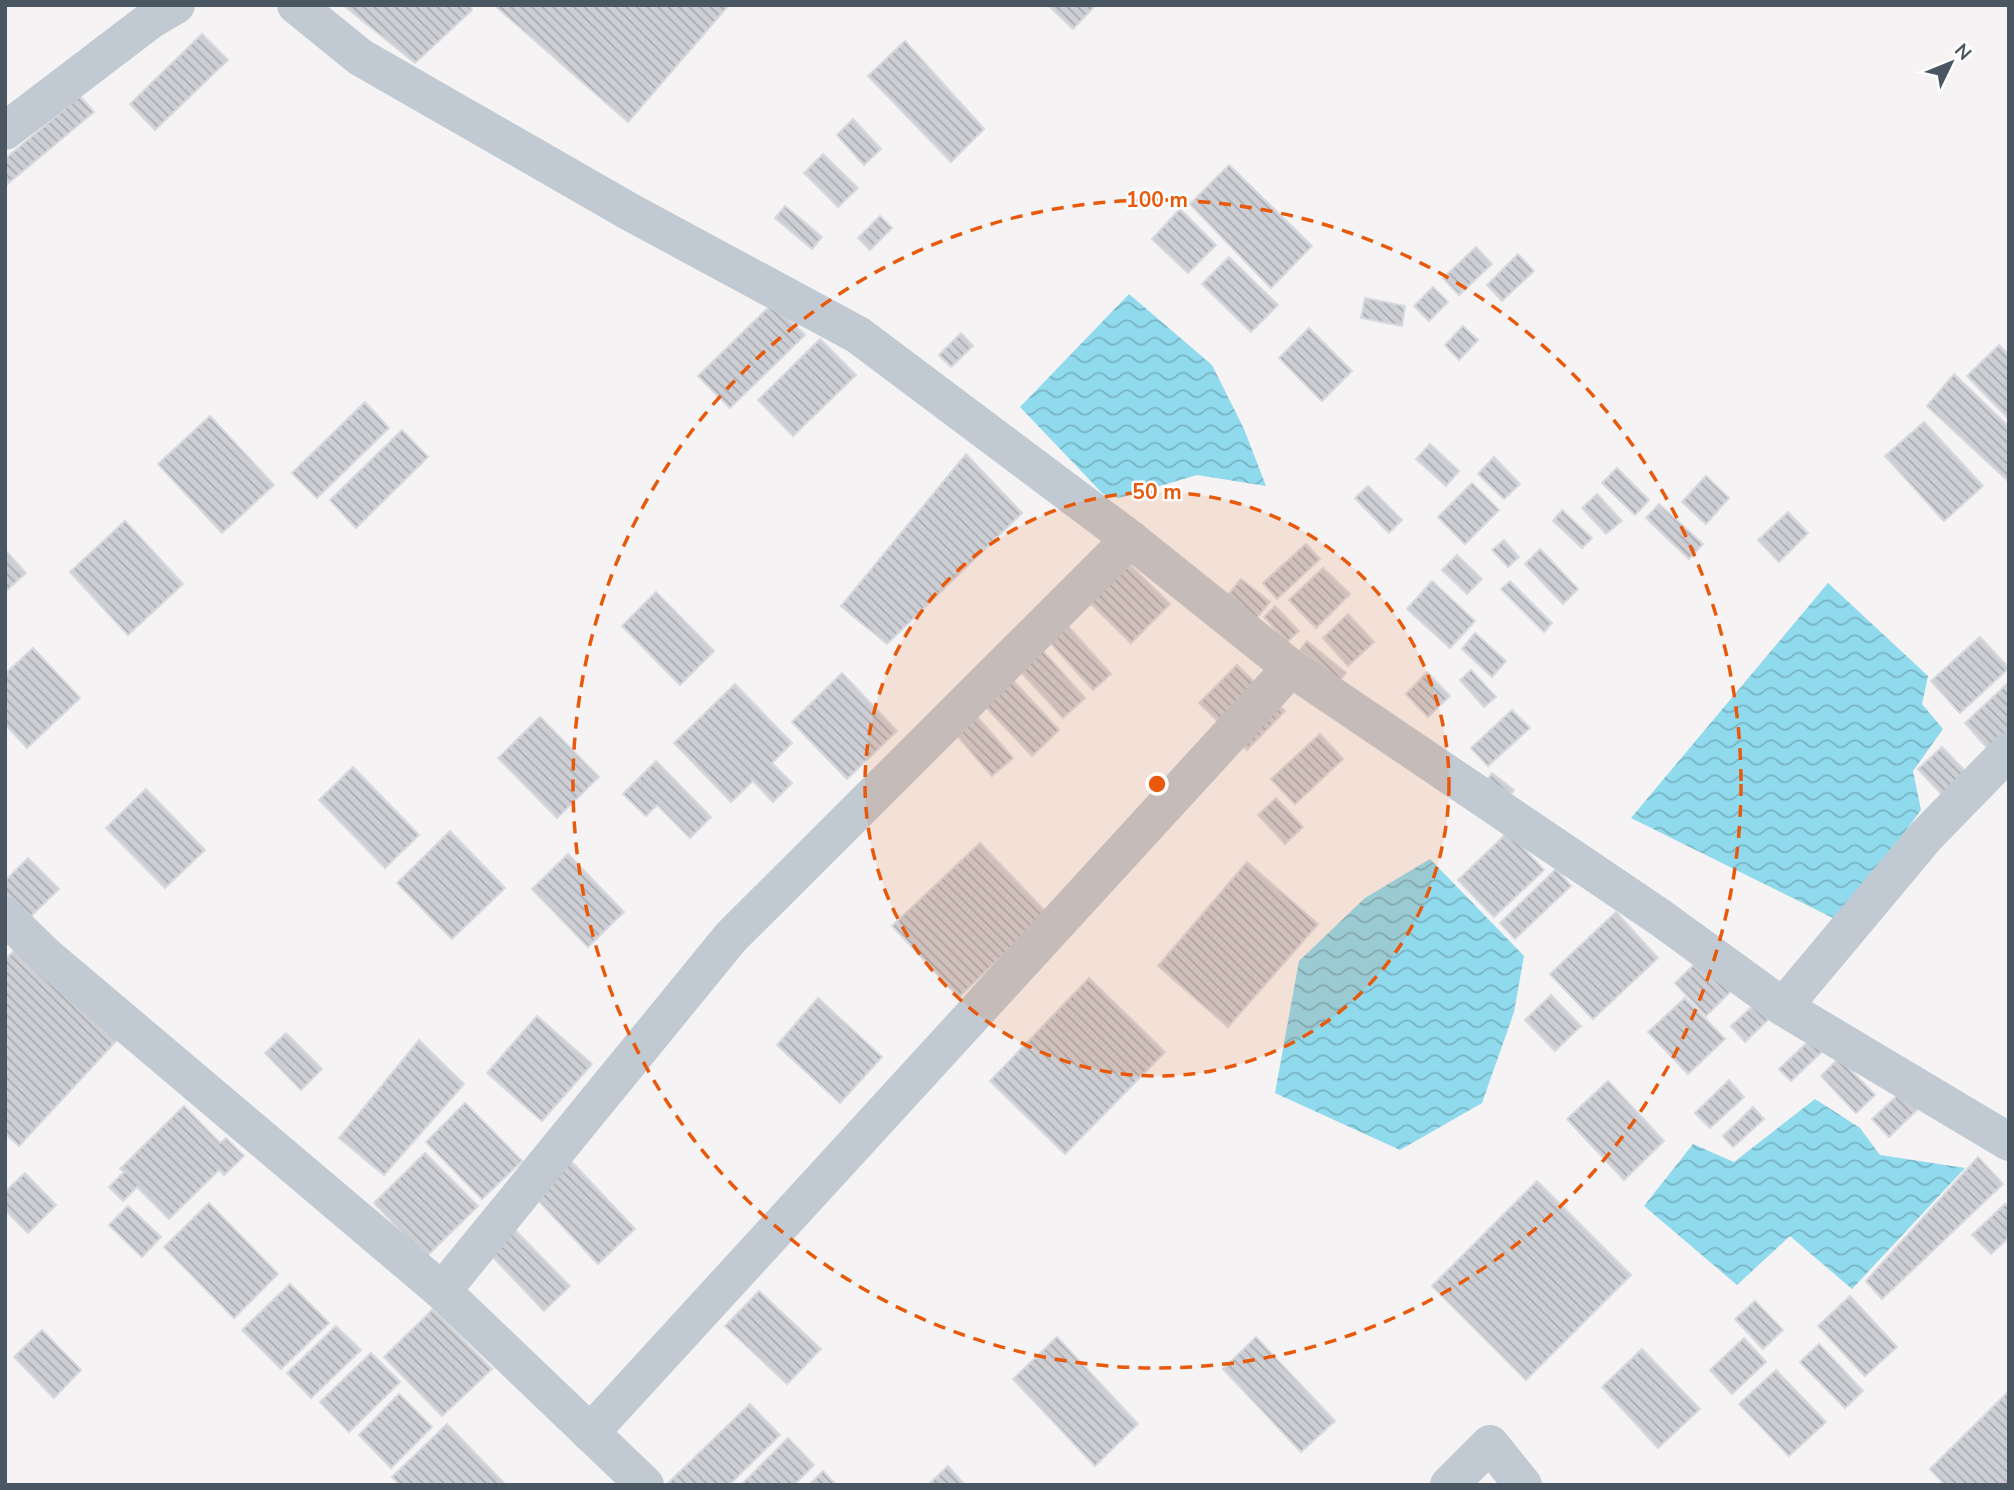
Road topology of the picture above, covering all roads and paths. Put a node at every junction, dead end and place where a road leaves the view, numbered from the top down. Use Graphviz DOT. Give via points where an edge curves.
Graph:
graph roads {
  1 [pos="296,5"];
  2 [pos="157,10"];
  3 [pos="5,131"];
  4 [pos="1130,539"];
  5 [pos="1291,668"];
  6 [pos="2009,751"];
  7 [pos="5,916"];
  8 [pos="1783,1007"];
  9 [pos="2009,1142"];
  10 [pos="442,1291"];
  11 [pos="590,1433"];
  12 [pos="645,1485"];
  13 [pos="1450,1485"];
  14 [pos="1523,1485"];
  1 -- 4 [label="street" via="360,57 630,212 858,335"];
  2 -- 3 [label="street"];
  4 -- 5 [label="street"];
  4 -- 10 [label="street" via="731,937"];
  5 -- 8 [label="street" via="1661,918"];
  5 -- 11 [label="street"];
  6 -- 8 [label="street" via="1926,836"];
  7 -- 10 [label="street" via="46,956"];
  8 -- 9 [label="street"];
  10 -- 11 [label="street"];
  11 -- 12 [label="street"];
  13 -- 14 [label="street" via="1490,1444"];
}
